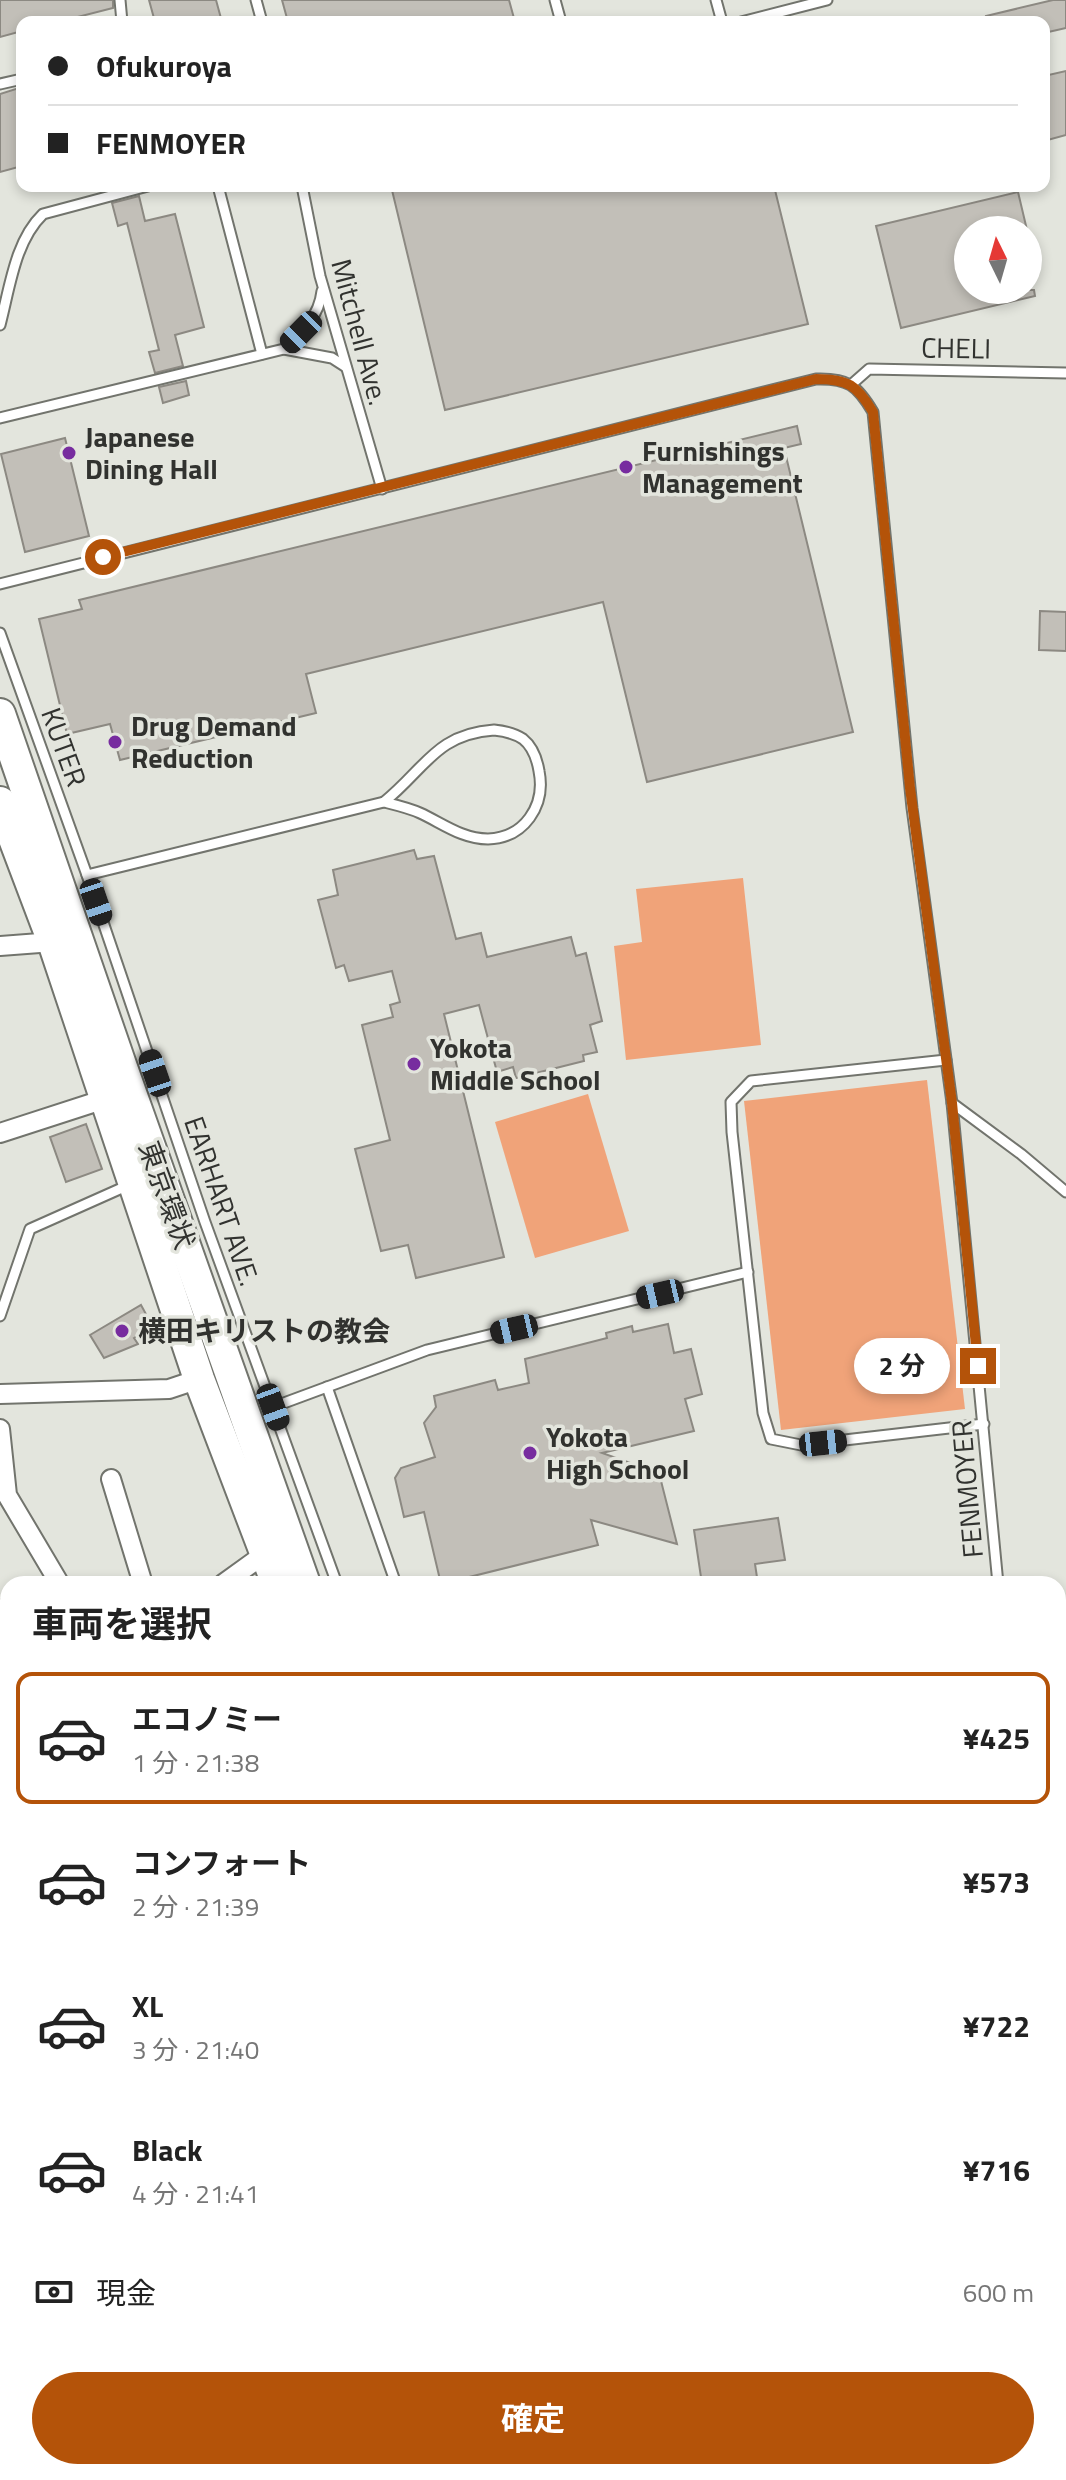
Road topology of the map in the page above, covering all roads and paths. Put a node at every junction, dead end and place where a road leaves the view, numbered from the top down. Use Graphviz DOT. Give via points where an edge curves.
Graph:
graph roads {
  1 [pos="827,0"];
  2 [pos="764,16"];
  3 [pos="126,192"];
  4 [pos="220,192"];
  5 [pos="303,192"];
  6 [pos="322,284"];
  7 [pos="0,325"];
  8 [pos="284,349"];
  9 [pos="262,354"];
  10 [pos="346,367"];
  11 [pos="1066,373"];
  12 [pos="852,384"];
  13 [pos="0,418"];
  14 [pos="382,489"];
  15 [pos="0,584"];
  16 [pos="0,633"];
  17 [pos="0,714"];
  18 [pos="384,802"];
  19 [pos="3,819"];
  20 [pos="87,875"];
  21 [pos="53,942"];
  22 [pos="0,946"];
  23 [pos="946,1060"];
  24 [pos="105,1099"];
  25 [pos="952,1103"];
  26 [pos="0,1133"];
  27 [pos="134,1183"];
  28 [pos="1066,1192"];
  29 [pos="748,1272"];
  30 [pos="0,1316"];
  31 [pos="199,1379"];
  32 [pos="327,1387"];
  33 [pos="0,1394"];
  34 [pos="273,1407"];
  35 [pos="984,1424"];
  36 [pos="0,1429"];
  37 [pos="111,1479"];
  38 [pos="278,1548"];
  39 [pos="55,1576"];
  40 [pos="141,1576"];
  41 [pos="235,1576"];
  42 [pos="277,1576"];
  43 [pos="299,1576"];
  44 [pos="334,1576"];
  45 [pos="393,1576"];
  46 [pos="997,1576"];
  1 -- 2 [label="lane"];
  3 -- 7 [label="lane" via="43,214 31,225"];
  4 -- 9 [label="lane"];
  5 -- 6 [label="lane, Mitchell Ave."];
  6 -- 8 [label="lane" via="314,317"];
  6 -- 10 [label="lane, Mitchell Ave."];
  8 -- 9 [label="lane"];
  8 -- 10 [label="lane" via="332,358"];
  9 -- 13 [label="lane"];
  10 -- 14 [label="lane, Mitchell Ave."];
  11 -- 12 [label="lane, CHELI" via="869,369"];
  12 -- 14 [label="lane" via="816,379"];
  12 -- 23 [label="lane" via="873,412 912,808"];
  14 -- 15 [label="lane"];
  16 -- 20 [label="lane, KUTER"];
  17 -- 38 [label="highway, 東京環状"];
  18 -- 18 [label="lane" via="433,753 472,731 509,732 530,747 537,760 537,806 526,822 504,837 468,837"];
  18 -- 20 [label="lane"];
  19 -- 21 [label="highway, 東京環状"];
  20 -- 34 [label="lane, EARHART AVE."];
  21 -- 22 [label="street"];
  21 -- 24 [label="highway, 東京環状"];
  23 -- 25 [label="lane"];
  23 -- 29 [label="lane" via="751,1081 731,1102"];
  24 -- 26 [label="street"];
  24 -- 27 [label="highway, 東京環状"];
  25 -- 28 [label="lane"];
  25 -- 35 [label="lane, FENMOYER"];
  27 -- 30 [label="lane" via="30,1229"];
  27 -- 31 [label="highway, 東京環状"];
  29 -- 32 [label="lane" via="427,1350"];
  29 -- 35 [label="lane" via="763,1413 771,1439 801,1445"];
  31 -- 33 [label="street" via="169,1389"];
  31 -- 38 [label="highway, 東京環状"];
  32 -- 34 [label="lane"];
  32 -- 45 [label="lane"];
  34 -- 44 [label="lane, EARHART AVE."];
  35 -- 46 [label="lane, FENMOYER"];
  36 -- 39 [label="street" via="7,1495"];
  37 -- 40 [label="street"];
  38 -- 41 [label="street"];
  38 -- 42 [label="highway, 東京環状"];
  38 -- 43 [label="highway, 東京環状"];
}
